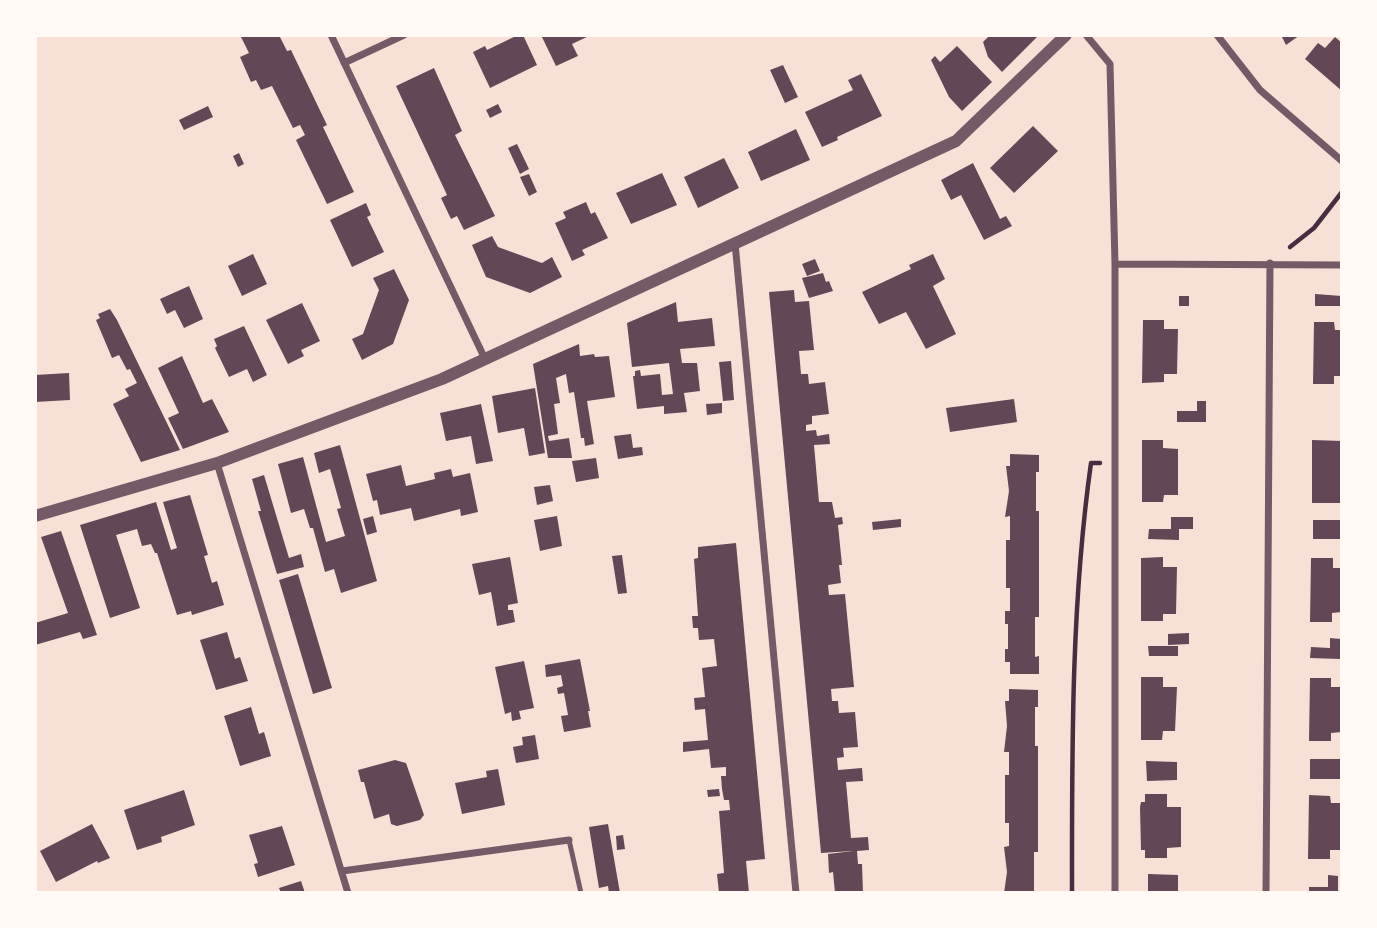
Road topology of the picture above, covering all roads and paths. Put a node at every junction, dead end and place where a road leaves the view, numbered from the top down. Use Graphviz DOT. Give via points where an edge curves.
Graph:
graph roads {
  1 [pos="331,35"];
  2 [pos="404,35"];
  3 [pos="1066,35"];
  4 [pos="1087,35"];
  5 [pos="1217,35"];
  6 [pos="344,63"];
  7 [pos="1342,161"];
  8 [pos="1342,192"];
  9 [pos="735,243"];
  10 [pos="1270,263"];
  11 [pos="1115,264"];
  12 [pos="1341,264"];
  13 [pos="485,359"];
  14 [pos="217,463"];
  15 [pos="1116,464"];
  16 [pos="35,516"];
  17 [pos="569,839"];
  18 [pos="342,871"];
  19 [pos="348,893"];
  20 [pos="581,893"];
  21 [pos="796,893"];
  22 [pos="1072,893"];
  23 [pos="1115,893"];
  24 [pos="1266,893"];
  1 -- 6 [label="street"];
  2 -- 6 [label="street"];
  3 -- 9 [label="street" via="956,141"];
  4 -- 11 [label="street" via="1110,64"];
  5 -- 7 [label="street" via="1260,90"];
  6 -- 13 [label="street"];
  8 -- 10 [label="path" via="1314,229"];
  9 -- 13 [label="street"];
  9 -- 21 [label="street"];
  10 -- 11 [label="street"];
  10 -- 12 [label="street"];
  10 -- 24 [label="street"];
  11 -- 15 [label="street"];
  13 -- 14 [label="street"];
  14 -- 16 [label="street"];
  14 -- 18 [label="street"];
  15 -- 22 [label="path" via="1091,463 1081,532 1072,742"];
  15 -- 23 [label="street"];
  17 -- 18 [label="street"];
  17 -- 20 [label="lane"];
  18 -- 19 [label="street"];
}
